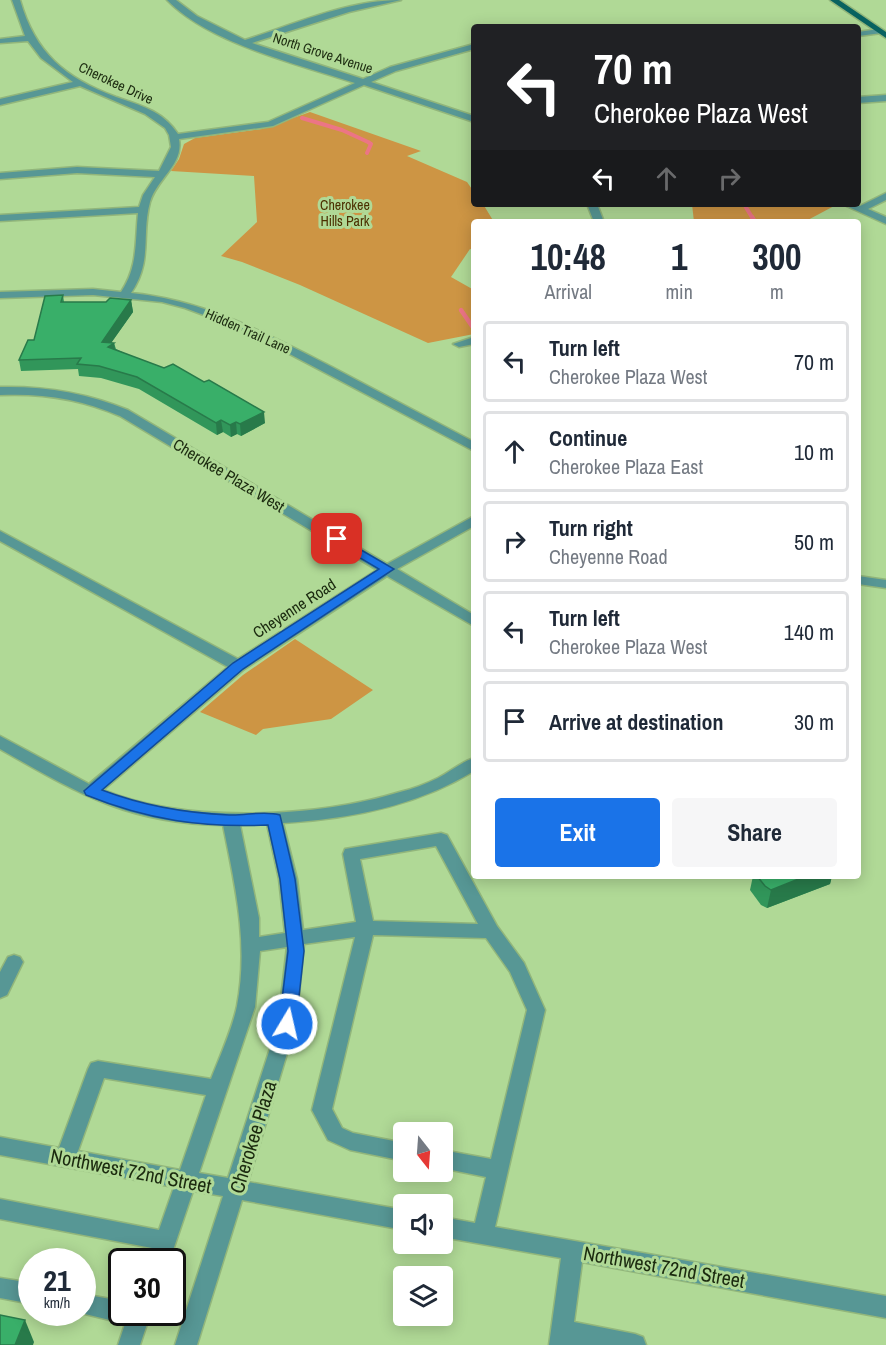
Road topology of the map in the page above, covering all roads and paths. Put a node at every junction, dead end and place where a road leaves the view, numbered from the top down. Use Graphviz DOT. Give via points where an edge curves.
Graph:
graph roads {
  1 [pos="16,0"];
  2 [pos="171,0"];
  3 [pos="397,0"];
  4 [pos="834,0"];
  5 [pos="861,34"];
  6 [pos="883,34"];
  7 [pos="29,38"];
  8 [pos="0,42"];
  9 [pos="244,43"];
  10 [pos="471,47"];
  11 [pos="364,82"];
  12 [pos="81,83"];
  13 [pos="886,98"];
  14 [pos="861,100"];
  15 [pos="0,102"];
  16 [pos="471,118"];
  17 [pos="174,137"];
  18 [pos="161,174"];
  19 [pos="0,176"];
  20 [pos="886,196"];
  21 [pos="856,207"];
  22 [pos="861,209"];
  23 [pos="144,210"];
  24 [pos="0,218"];
  25 [pos="886,221"];
  26 [pos="125,294"];
  27 [pos="0,295"];
  28 [pos="471,341"];
  29 [pos="459,344"];
  30 [pos="0,391"];
  31 [pos="471,445"];
  32 [pos="471,522"];
  33 [pos="0,535"];
  34 [pos="388,569"];
  35 [pos="861,580"];
  36 [pos="886,584"];
  37 [pos="471,619"];
  38 [pos="238,666"];
  39 [pos="0,742"];
  40 [pos="471,766"];
  41 [pos="91,791"];
  42 [pos="274,819"];
  43 [pos="231,821"];
  44 [pos="366,928"];
  45 [pos="490,931"];
  46 [pos="295,939"];
  47 [pos="251,945"];
  48 [pos="14,963"];
  49 [pos="0,990"];
  50 [pos="219,1089"];
  51 [pos="0,1146"];
  52 [pos="393,1150"];
  53 [pos="65,1158"];
  54 [pos="453,1161"];
  55 [pos="498,1170"];
  56 [pos="186,1181"];
  57 [pos="237,1190"];
  58 [pos="0,1209"];
  59 [pos="393,1218"];
  60 [pos="453,1229"];
  61 [pos="483,1234"];
  62 [pos="166,1241"];
  63 [pos="163,1248"];
  64 [pos="573,1251"];
  65 [pos="0,1288"];
  66 [pos="18,1291"];
  67 [pos="886,1307"];
  68 [pos="130,1326"];
  69 [pos="561,1338"];
  70 [pos="129,1345"];
  71 [pos="186,1345"];
  72 [pos="635,1345"];
  1 -- 7 [label="street, Cherokee Drive"];
  2 -- 9 [label="street, North Grove Avenue" via="194,18"];
  3 -- 9 [label="street" via="347,10"];
  4 -- 6 [label="main road"];
  5 -- 6 [label="street"];
  7 -- 8 [label="street"];
  7 -- 12 [label="street, Cherokee Drive" via="54,65"];
  9 -- 11 [label="street, North Grove Avenue"];
  10 -- 11 [label="street" via="413,62"];
  11 -- 16 [label="street, North Grove Avenue"];
  11 -- 17 [label="street" via="270,124"];
  12 -- 15 [label="street"];
  12 -- 17 [label="street, Cherokee Drive" via="149,112 166,124"];
  13 -- 14 [label="street"];
  17 -- 18 [label="street" via="174,154"];
  18 -- 19 [label="street" via="77,170"];
  18 -- 23 [label="street"];
  20 -- 22 [label="street"];
  21 -- 22 [label="street"];
  22 -- 25 [label="street"];
  23 -- 24 [label="street"];
  23 -- 26 [label="street" via="141,266"];
  26 -- 27 [label="street, Hidden Trail Lane"];
  26 -- 31 [label="street, Hidden Trail Lane" via="162,299 232,321"];
  28 -- 29 [label="street"];
  30 -- 34 [label="street, Cherokee Plaza West" via="49,392 109,406"];
  32 -- 34 [label="street, Cheyenne Road"];
  33 -- 38 [label="street"];
  34 -- 37 [label="street, Cherokee Plaza West"];
  34 -- 38 [label="street, Cheyenne Road"];
  35 -- 36 [label="street"];
  38 -- 41 [label="street, Cheyenne Road"];
  39 -- 41 [label="street"];
  40 -- 42 [label="street" via="448,780 398,798"];
  41 -- 43 [label="street" via="166,815"];
  42 -- 43 [label="street"];
  42 -- 46 [label="street, Cherokee Plaza" via="288,879"];
  43 -- 47 [label="street" via="247,896"];
  44 -- 45 [label="street"];
  44 -- 45 [label="street" via="351,854 441,839"];
  44 -- 46 [label="street"];
  44 -- 52 [label="street" via="322,1110 335,1134 350,1142"];
  45 -- 55 [label="street" via="518,968 536,1010"];
  46 -- 47 [label="street"];
  46 -- 57 [label="street, Cherokee Plaza" via="287,1024"];
  47 -- 50 [label="street" via="246,1007"];
  48 -- 49 [label="street"];
  50 -- 53 [label="street" via="98,1069"];
  50 -- 56 [label="street"];
  51 -- 53 [label="street, Northwest 72nd Street"];
  53 -- 56 [label="street, Northwest 72nd Street"];
  54 -- 55 [label="street"];
  55 -- 61 [label="street"];
  56 -- 57 [label="street, Northwest 72nd Street"];
  56 -- 62 [label="street"];
  57 -- 59 [label="street, Northwest 72nd Street"];
  57 -- 71 [label="street, Cherokee Plaza"];
  58 -- 62 [label="street"];
  60 -- 61 [label="street, Northwest 72nd Street"];
  61 -- 64 [label="street, Northwest 72nd Street"];
  62 -- 63 [label="street"];
  64 -- 67 [label="street, Northwest 72nd Street"];
  64 -- 69 [label="street"];
  65 -- 66 [label="street"];
  68 -- 70 [label="street"];
  69 -- 72 [label="street"];
}
